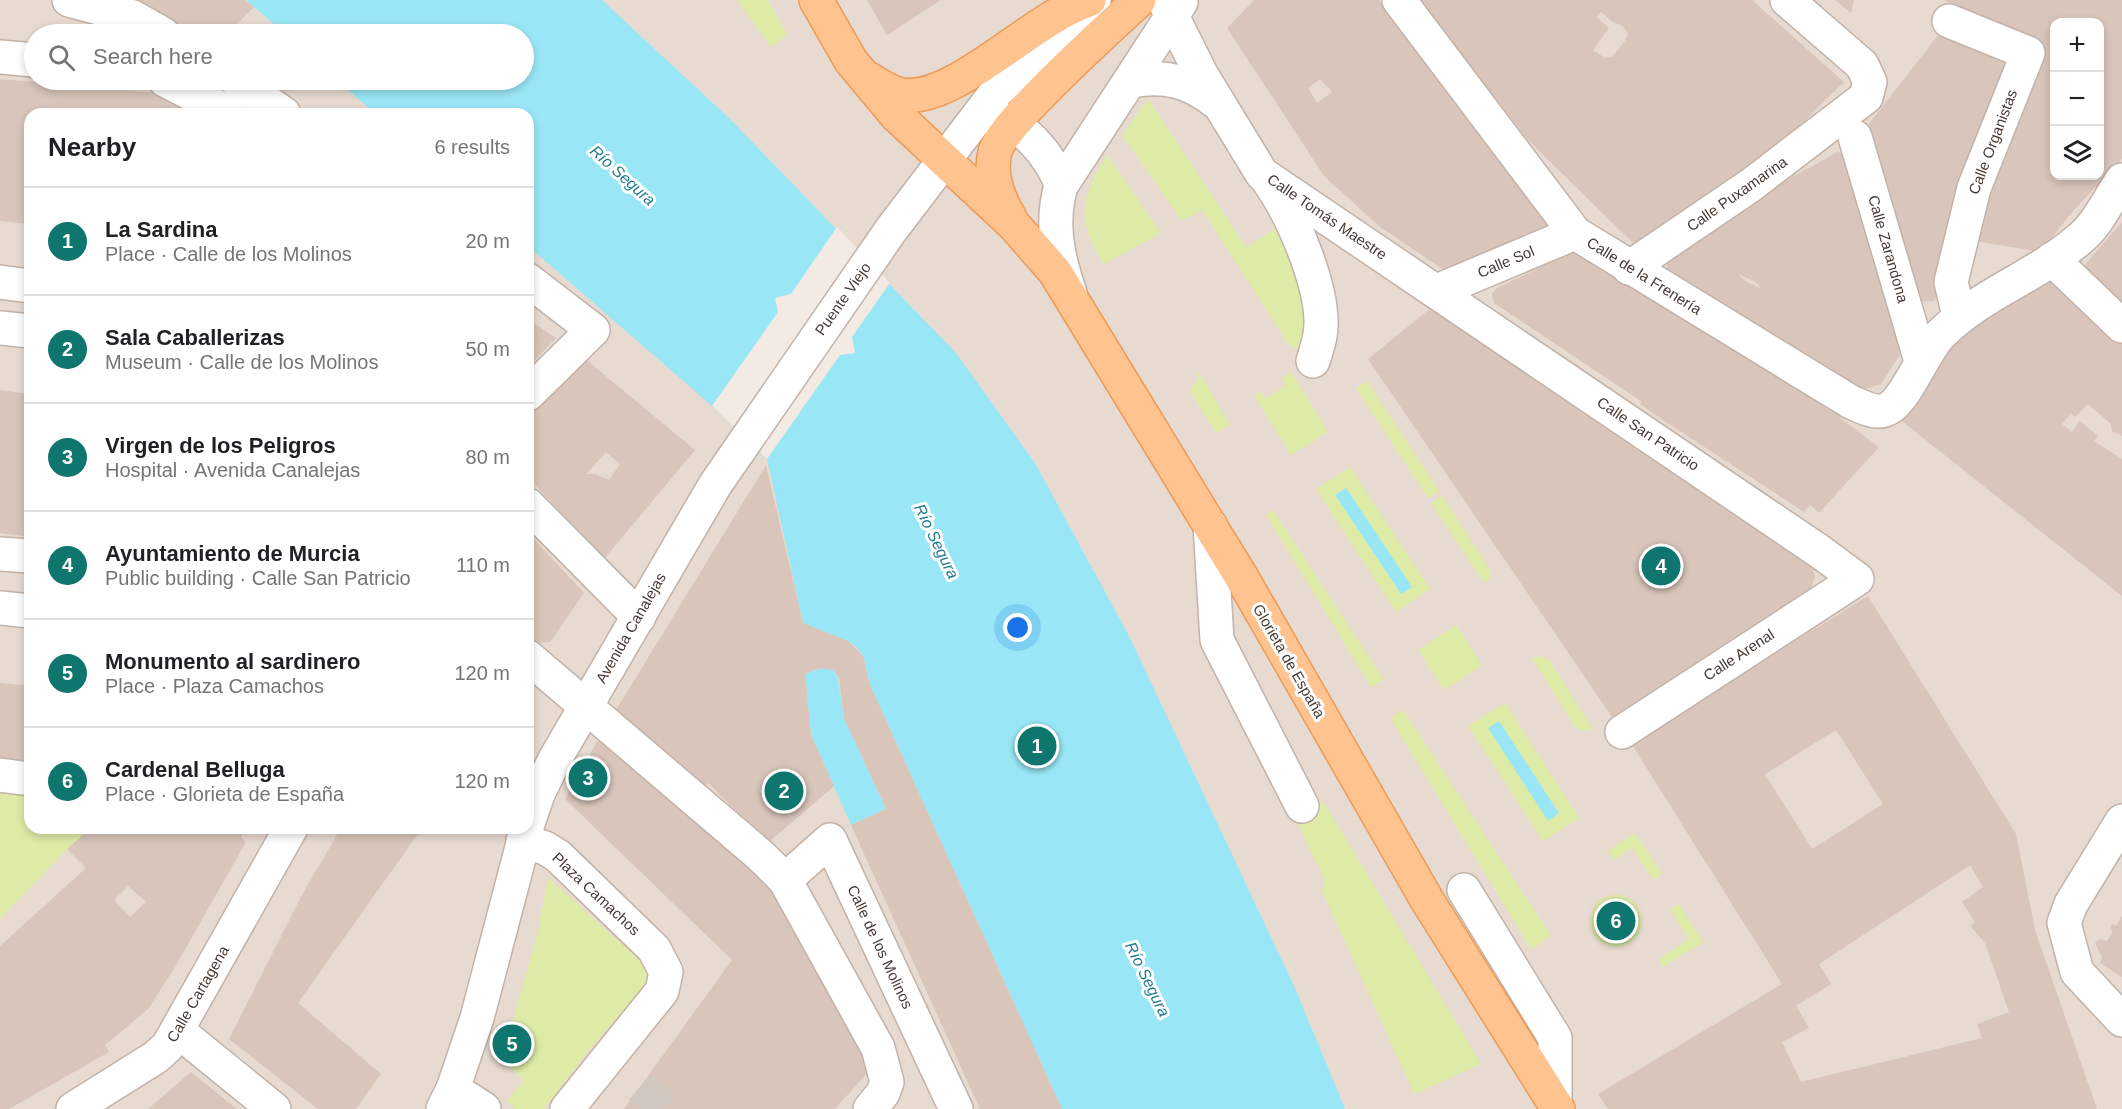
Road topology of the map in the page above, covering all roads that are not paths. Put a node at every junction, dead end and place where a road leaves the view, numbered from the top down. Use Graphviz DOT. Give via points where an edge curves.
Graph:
graph roads {
  1 [pos="69,0"];
  2 [pos="816,0"];
  3 [pos="1089,0"];
  4 [pos="1096,0"];
  5 [pos="1139,0"];
  6 [pos="1399,0"];
  7 [pos="1787,0"];
  8 [pos="1173,6"];
  9 [pos="1949,21"];
  10 [pos="145,24"];
  11 [pos="0,57"];
  12 [pos="24,59"];
  13 [pos="860,73"];
  14 [pos="1131,81"];
  15 [pos="184,90"];
  16 [pos="250,90"];
  17 [pos="1220,105"];
  18 [pos="219,108"];
  19 [pos="276,108"];
  20 [pos="993,121"];
  21 [pos="1849,127"];
  22 [pos="943,161"];
  23 [pos="1262,174"];
  24 [pos="2122,180"];
  25 [pos="1061,186"];
  26 [pos="1014,225"];
  27 [pos="1575,233"];
  28 [pos="2052,259"];
  29 [pos="1629,268"];
  30 [pos="0,282"];
  31 [pos="24,284"];
  32 [pos="534,284"];
  33 [pos="1437,291"];
  34 [pos="1072,300"];
  35 [pos="1959,316"];
  36 [pos="2122,327"];
  37 [pos="0,328"];
  38 [pos="24,330"];
  39 [pos="1313,361"];
  40 [pos="1921,361"];
  41 [pos="534,388"];
  42 [pos="745,438"];
  43 [pos="534,511"];
  44 [pos="1210,525"];
  45 [pos="0,554"];
  46 [pos="24,556"];
  47 [pos="1857,579"];
  48 [pos="0,608"];
  49 [pos="24,610"];
  50 [pos="639,617"];
  51 [pos="534,662"];
  52 [pos="585,707"];
  53 [pos="1622,732"];
  54 [pos="0,775"];
  55 [pos="24,778"];
  56 [pos="1302,806"];
  57 [pos="534,809"];
  58 [pos="2122,821"];
  59 [pos="286,834"];
  60 [pos="525,834"];
  61 [pos="529,834"];
  62 [pos="785,880"];
  63 [pos="1464,890"];
  64 [pos="2122,1020"];
  65 [pos="178,1031"];
  66 [pos="448,1099"];
  67 [pos="872,1107"];
  68 [pos="1557,1108"];
  69 [pos="73,1109"];
  70 [pos="274,1109"];
  71 [pos="484,1109"];
  72 [pos="567,1109"];
  73 [pos="956,1109"];
  1 -- 10 [label="street"];
  2 -- 13 [label="main road"];
  3 -- 13 [label="main road" via="1043,23 964,77 932,92 902,95"];
  4 -- 20 [label="street, Puente Viejo" via="1006,82"];
  5 -- 20 [label="main road" via="1053,84"];
  6 -- 27 [label="street, Calle de la Frenería"];
  7 -- 21 [label="street, Calle Puxamarina" via="1862,65 1870,82"];
  8 -- 14 [label="street"];
  8 -- 17 [label="street, Calle Tomás Maestre"];
  9 -- 35 [label="street, Calle Organistas" via="2028,53 1974,189 1951,282"];
  11 -- 12 [label="street"];
  13 -- 22 [label="main road"];
  14 -- 17 [label="street" via="1181,81"];
  14 -- 25 [label="street"];
  15 -- 18 [label="street"];
  16 -- 19 [label="street"];
  17 -- 23 [label="street, Calle Tomás Maestre"];
  20 -- 22 [label="street, Puente Viejo"];
  20 -- 25 [label="street" via="1052,162"];
  20 -- 26 [label="main road" via="999,197"];
  21 -- 29 [label="street, Calle Puxamarina" via="1751,185"];
  21 -- 40 [label="street, Calle Zarandona"];
  22 -- 26 [label="main road"];
  22 -- 42 [label="street, Puente Viejo"];
  23 -- 33 [label="street, Calle Tomás Maestre"];
  23 -- 39 [label="street" via="1293,223 1320,300 1320,341"];
  24 -- 28 [label="street" via="2085,234"];
  25 -- 34 [label="street" via="1056,203 1056,241"];
  26 -- 34 [label="main road, Glorieta de España" via="1055,272"];
  27 -- 29 [label="street, Calle de la Frenería"];
  27 -- 33 [label="street, Calle Sol"];
  28 -- 35 [label="street"];
  28 -- 36 [label="street"];
  29 -- 40 [label="street, Calle de la Frenería" via="1872,411 1886,411 1897,402"];
  30 -- 31 [label="street"];
  32 -- 41 [label="street" via="593,330"];
  33 -- 47 [label="street, Calle San Patricio"];
  34 -- 44 [label="main road, Glorieta de España"];
  35 -- 40 [label="street" via="1938,336"];
  37 -- 38 [label="street"];
  42 -- 50 [label="street, Avenida Canalejas"];
  43 -- 50 [label="street"];
  44 -- 56 [label="street" via="1217,640"];
  44 -- 68 [label="main road, Glorieta de España" via="1427,900"];
  45 -- 46 [label="street"];
  47 -- 53 [label="street, Calle Arenal"];
  48 -- 49 [label="street"];
  50 -- 52 [label="street, Avenida Canalejas"];
  51 -- 52 [label="street"];
  52 -- 57 [label="street, Avenida Canalejas" via="545,778"];
  52 -- 62 [label="street"];
  54 -- 55 [label="street"];
  58 -- 64 [label="street" via="2071,904 2064,923 2077,972"];
  59 -- 65 [label="street, Calle Cartagena"];
  60 -- 66 [label="street" via="485,991"];
  61 -- 72 [label="street, Plaza Camachos" via="558,856 654,949 666,972 662,991"];
  62 -- 67 [label="street" via="878,1048 886,1082"];
  62 -- 73 [label="street, Calle de los Molinos" via="830,840"];
  63 -- 68 [label="street" via="1556,1038"];
  65 -- 69 [label="street, Calle Cartagena" via="156,1057"];
  65 -- 70 [label="street"];
  66 -- 71 [label="street"];
}
